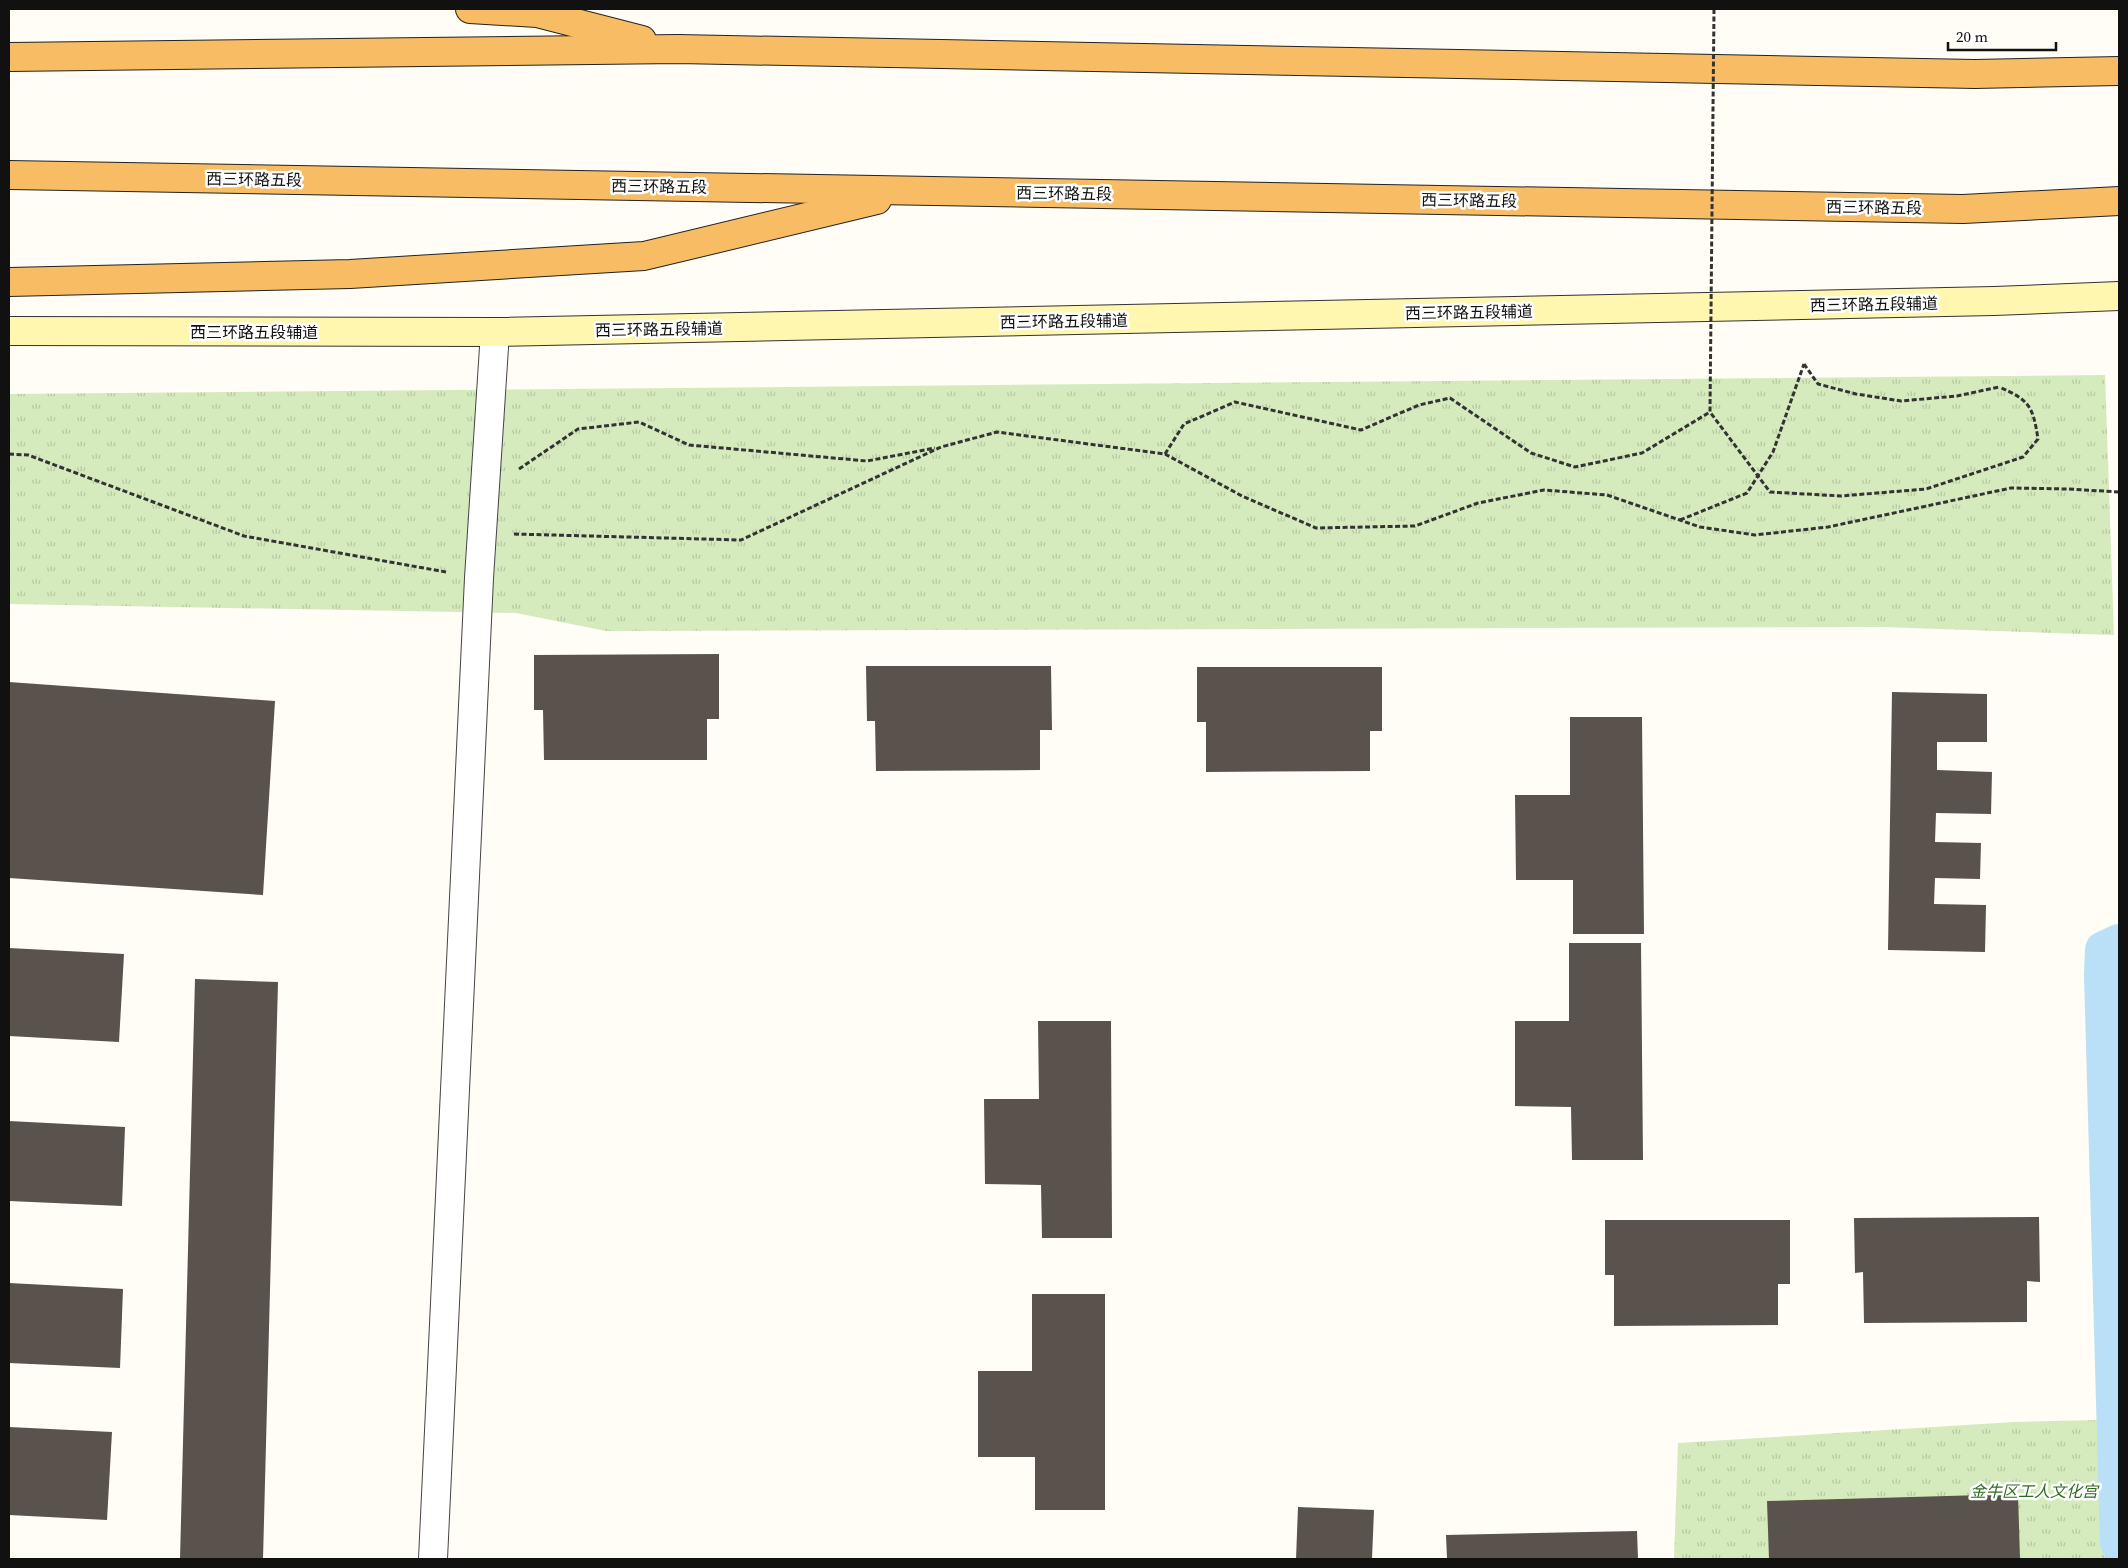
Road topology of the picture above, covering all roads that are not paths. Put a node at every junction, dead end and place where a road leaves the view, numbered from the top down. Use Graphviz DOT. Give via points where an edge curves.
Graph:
graph roads {
  1 [pos="470,9"];
  2 [pos="678,49"];
  3 [pos="9,57"];
  4 [pos="2119,71"];
  5 [pos="9,175"];
  6 [pos="915,191"];
  7 [pos="2119,200"];
  8 [pos="9,282"];
  9 [pos="2119,296"];
  10 [pos="9,331"];
  11 [pos="494,332"];
  12 [pos="433,1559"];
  1 -- 2 [label="highway" via="537,13"];
  2 -- 3 [label="highway"];
  2 -- 4 [label="highway" via="1965,74"];
  5 -- 6 [label="highway, 西三环路五段"];
  6 -- 7 [label="highway, 西三环路五段" via="1963,209"];
  6 -- 8 [label="highway" via="644,256 350,274"];
  9 -- 11 [label="main road, 西三环路五段辅道" via="1984,302"];
  10 -- 11 [label="main road, 西三环路五段辅道"];
  11 -- 12 [label="street" via="479,578"];
}
